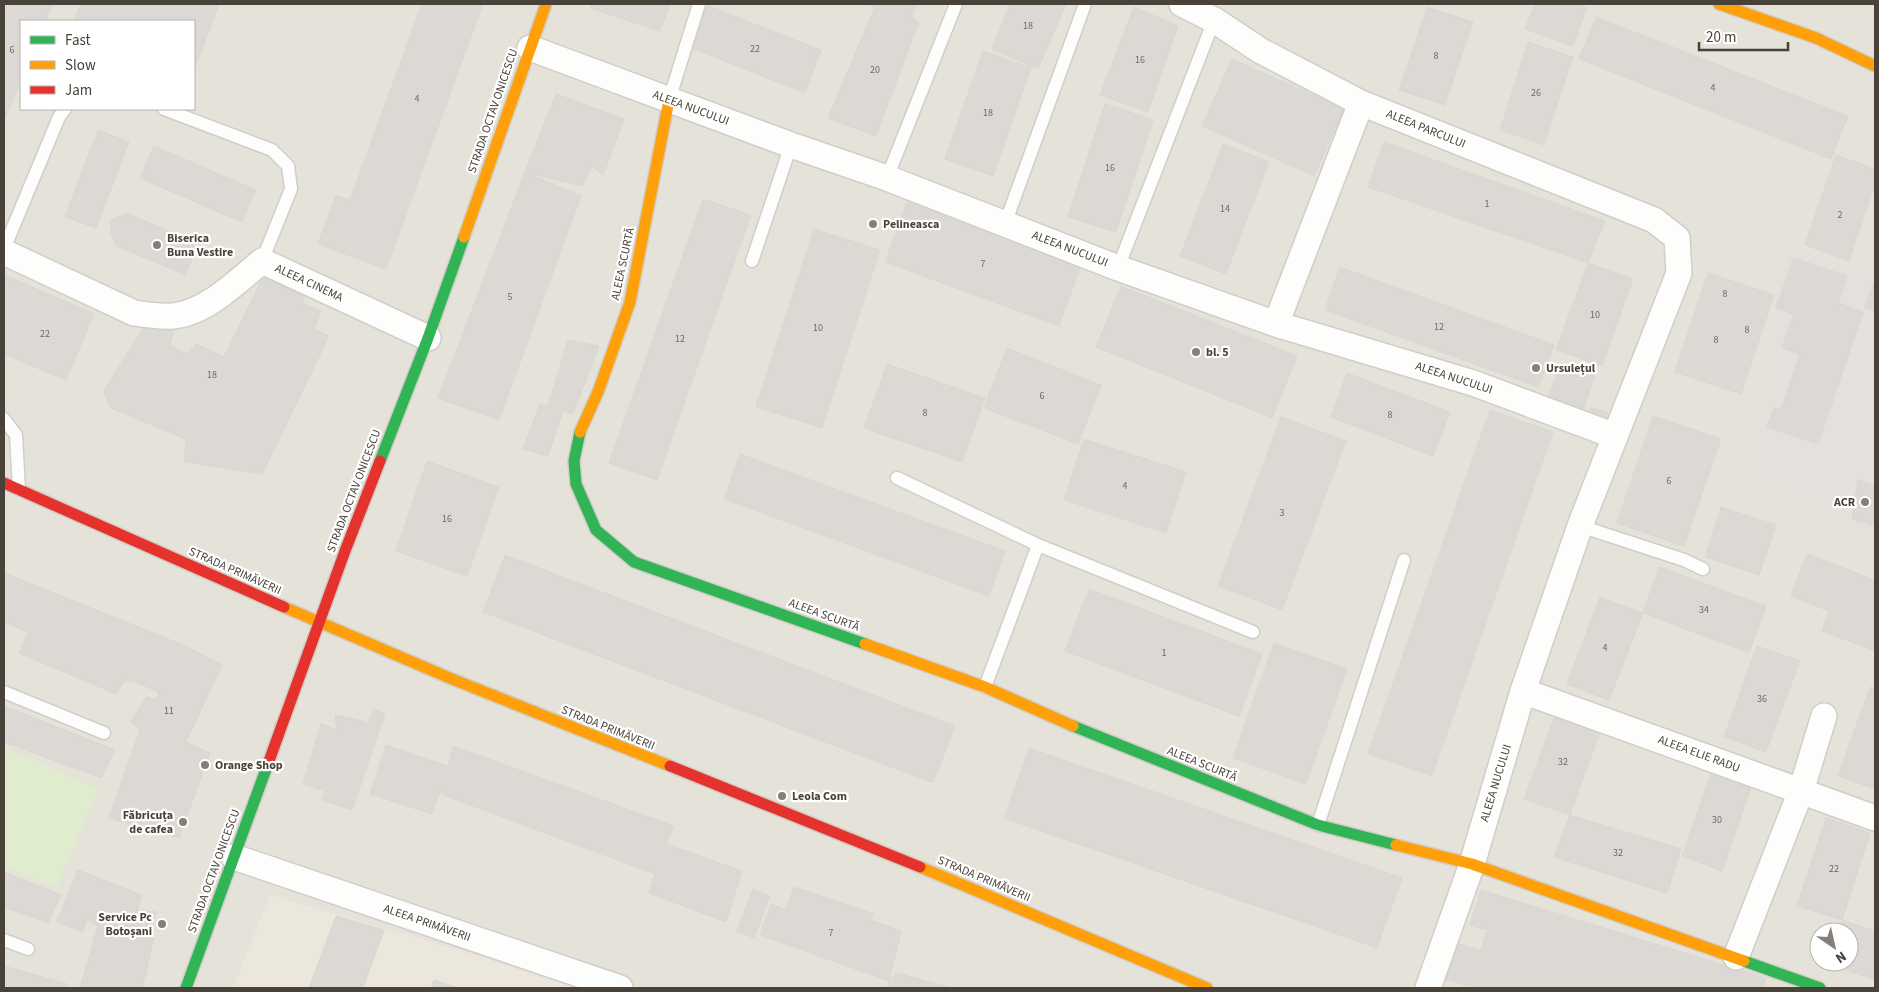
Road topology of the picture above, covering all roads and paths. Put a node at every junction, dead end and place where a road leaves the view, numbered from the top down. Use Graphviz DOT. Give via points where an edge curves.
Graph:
graph roads {
  1 [pos="546,4"];
  2 [pos="699,4"];
  3 [pos="956,4"];
  4 [pos="1085,4"];
  5 [pos="1182,4"];
  6 [pos="1719,4"];
  7 [pos="1214,20"];
  8 [pos="530,48"];
  9 [pos="1875,66"];
  10 [pos="669,100"];
  11 [pos="1361,103"];
  12 [pos="64,110"];
  13 [pos="167,110"];
  14 [pos="791,145"];
  15 [pos="888,178"];
  16 [pos="1005,224"];
  17 [pos="1677,238"];
  18 [pos="4,250"];
  19 [pos="262,261"];
  20 [pos="752,261"];
  21 [pos="1118,268"];
  22 [pos="1276,324"];
  23 [pos="428,338"];
  24 [pos="4,419"];
  25 [pos="1615,436"];
  26 [pos="897,478"];
  27 [pos="4,483"];
  28 [pos="18,490"];
  29 [pos="1580,526"];
  30 [pos="1038,545"];
  31 [pos="1404,560"];
  32 [pos="1703,569"];
  33 [pos="319,623"];
  34 [pos="1253,632"];
  35 [pos="985,687"];
  36 [pos="1523,691"];
  37 [pos="4,692"];
  38 [pos="1824,716"];
  39 [pos="104,733"];
  40 [pos="1801,791"];
  41 [pos="1875,818"];
  42 [pos="1318,826"];
  43 [pos="234,857"];
  44 [pos="1472,864"];
  45 [pos="4,940"];
  46 [pos="28,949"];
  47 [pos="1736,957"];
  48 [pos="186,988"];
  49 [pos="620,988"];
  50 [pos="1207,988"];
  51 [pos="1428,988"];
  52 [pos="1820,988"];
  1 -- 8 [label="street, STRADA OCTAV ONICESCU"];
  2 -- 10 [label="lane"];
  3 -- 15 [label="lane"];
  4 -- 16 [label="lane"];
  5 -- 7 [label="street, ALEEA PARCULUI"];
  6 -- 9 [label="street" via="1816,38"];
  7 -- 11 [label="street, ALEEA PARCULUI" via="1261,51"];
  7 -- 21 [label="lane"];
  8 -- 10 [label="street, ALEEA NUCULUI"];
  8 -- 23 [label="street, STRADA OCTAV ONICESCU"];
  10 -- 14 [label="street, ALEEA NUCULUI"];
  10 -- 35 [label="street, ALEEA SCURTĂ" via="630,302 598,392 580,430 574,460 576,484 596,530 634,562"];
  11 -- 17 [label="street, ALEEA PARCULUI" via="1654,220"];
  11 -- 22 [label="street"];
  12 -- 18 [label="lane"];
  13 -- 19 [label="lane" via="272,150 288,166 292,189"];
  14 -- 15 [label="street, ALEEA NUCULUI"];
  14 -- 20 [label="lane"];
  15 -- 16 [label="street, ALEEA NUCULUI"];
  16 -- 21 [label="street, ALEEA NUCULUI"];
  17 -- 25 [label="street, ALEEA NUCULUI" via="1679,273"];
  18 -- 19 [label="street, ALEEA CINEMA" via="134,313 158,316 175,316 195,310 222,296"];
  19 -- 23 [label="street, ALEEA CINEMA"];
  21 -- 22 [label="street, ALEEA NUCULUI"];
  22 -- 25 [label="street, ALEEA NUCULUI" via="1473,383"];
  23 -- 33 [label="street, STRADA OCTAV ONICESCU"];
  24 -- 28 [label="lane" via="16,435"];
  25 -- 29 [label="street, ALEEA NUCULUI"];
  26 -- 30 [label="lane"];
  27 -- 28 [label="street, STRADA PRIMĂVERII"];
  28 -- 33 [label="street, STRADA PRIMĂVERII"];
  29 -- 32 [label="lane"];
  29 -- 36 [label="street, ALEEA NUCULUI"];
  30 -- 34 [label="lane"];
  30 -- 35 [label="lane"];
  31 -- 42 [label="lane"];
  33 -- 43 [label="street, STRADA OCTAV ONICESCU"];
  33 -- 50 [label="street, STRADA PRIMĂVERII" via="602,741 964,884"];
  35 -- 42 [label="street, ALEEA SCURTĂ" via="1103,739"];
  36 -- 40 [label="street, ALEEA ELIE RADU"];
  36 -- 44 [label="street, ALEEA NUCULUI"];
  37 -- 39 [label="lane"];
  38 -- 40 [label="street"];
  40 -- 41 [label="street, ALEEA ELIE RADU"];
  40 -- 47 [label="street"];
  42 -- 44 [label="street, ALEEA SCURTĂ"];
  43 -- 48 [label="street, STRADA OCTAV ONICESCU"];
  43 -- 49 [label="street, ALEEA PRIMĂVERII"];
  44 -- 47 [label="street"];
  44 -- 51 [label="street, ALEEA NUCULUI"];
  45 -- 46 [label="lane"];
  47 -- 52 [label="street"];
}
